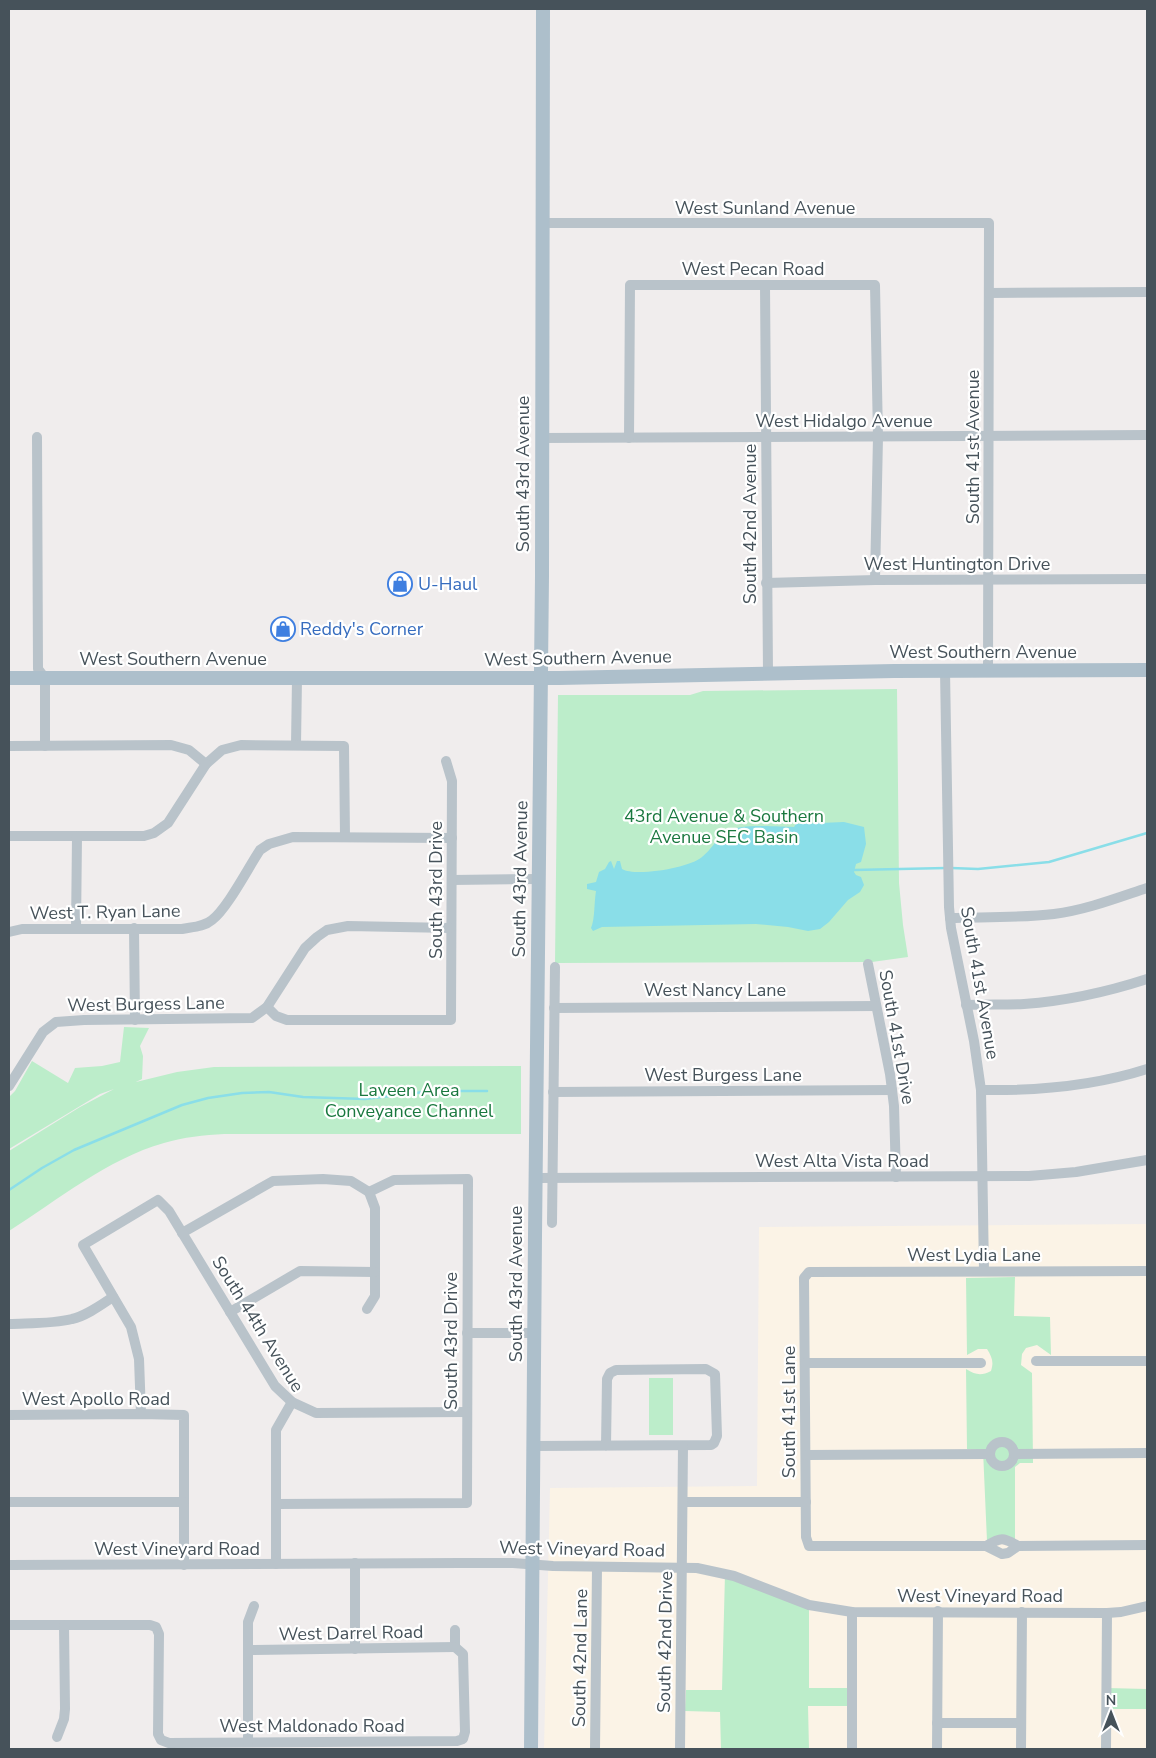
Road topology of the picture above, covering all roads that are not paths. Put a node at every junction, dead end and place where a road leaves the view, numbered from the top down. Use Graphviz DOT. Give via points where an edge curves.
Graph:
graph roads {
  1 [pos="543,9"];
  2 [pos="542,223"];
  3 [pos="988,223"];
  4 [pos="765,285"];
  5 [pos="1147,292"];
  6 [pos="989,293"];
  7 [pos="1147,435"];
  8 [pos="989,436"];
  9 [pos="37,437"];
  10 [pos="766,437"];
  11 [pos="878,437"];
  12 [pos="542,438"];
  13 [pos="629,438"];
  14 [pos="1147,579"];
  15 [pos="875,580"];
  16 [pos="989,580"];
  17 [pos="766,583"];
  18 [pos="945,670"];
  19 [pos="988,670"];
  20 [pos="1147,670"];
  21 [pos="768,673"];
  22 [pos="9,678"];
  23 [pos="44,678"];
  24 [pos="297,678"];
  25 [pos="542,678"];
  26 [pos="296,745"];
  27 [pos="9,746"];
  28 [pos="45,746"];
  29 [pos="446,761"];
  30 [pos="206,764"];
  31 [pos="9,836"];
  32 [pos="77,836"];
  33 [pos="345,837"];
  34 [pos="452,838"];
  35 [pos="452,880"];
  36 [pos="538,880"];
  37 [pos="1147,888"];
  38 [pos="950,918"];
  39 [pos="134,928"];
  40 [pos="451,928"];
  41 [pos="76,929"];
  42 [pos="9,932"];
  43 [pos="868,964"];
  44 [pos="555,967"];
  45 [pos="1147,979"];
  46 [pos="966,1005"];
  47 [pos="876,1006"];
  48 [pos="267,1007"];
  49 [pos="554,1008"];
  50 [pos="134,1020"];
  51 [pos="1147,1069"];
  52 [pos="9,1086"];
  53 [pos="892,1090"];
  54 [pos="981,1090"];
  55 [pos="553,1092"];
  56 [pos="1147,1160"];
  57 [pos="896,1177"];
  58 [pos="983,1177"];
  59 [pos="536,1178"];
  60 [pos="553,1178"];
  61 [pos="369,1192"];
  62 [pos="552,1223"];
  63 [pos="182,1233"];
  64 [pos="1147,1270"];
  65 [pos="984,1271"];
  66 [pos="375,1272"];
  67 [pos="804,1278"];
  68 [pos="113,1297"];
  69 [pos="367,1309"];
  70 [pos="230,1312"];
  71 [pos="9,1324"];
  72 [pos="467,1333"];
  73 [pos="535,1333"];
  74 [pos="1036,1361"];
  75 [pos="1147,1362"];
  76 [pos="805,1363"];
  77 [pos="981,1363"];
  78 [pos="292,1402"];
  79 [pos="467,1412"];
  80 [pos="9,1414"];
  81 [pos="141,1414"];
  82 [pos="534,1446"];
  83 [pos="606,1446"];
  84 [pos="683,1446"];
  85 [pos="1147,1453"];
  86 [pos="990,1454"];
  87 [pos="1014,1454"];
  88 [pos="806,1455"];
  89 [pos="9,1502"];
  90 [pos="184,1502"];
  91 [pos="683,1502"];
  92 [pos="806,1502"];
  93 [pos="276,1504"];
  94 [pos="1147,1545"];
  95 [pos="986,1546"];
  96 [pos="1018,1546"];
  97 [pos="355,1563"];
  98 [pos="276,1564"];
  99 [pos="184,1565"];
  100 [pos="533,1565"];
  101 [pos="9,1566"];
  102 [pos="598,1567"];
  103 [pos="682,1567"];
  104 [pos="254,1606"];
  105 [pos="1147,1606"];
  106 [pos="852,1612"];
  107 [pos="938,1612"];
  108 [pos="1022,1612"];
  109 [pos="1107,1613"];
  110 [pos="9,1625"];
  111 [pos="64,1625"];
  112 [pos="455,1630"];
  113 [pos="454,1647"];
  114 [pos="248,1650"];
  115 [pos="355,1650"];
  116 [pos="937,1723"];
  117 [pos="1021,1723"];
  118 [pos="57,1736"];
  119 [pos="248,1742"];
  120 [pos="353,1745"];
  121 [pos="531,1749"];
  122 [pos="595,1749"];
  123 [pos="680,1749"];
  124 [pos="852,1749"];
  125 [pos="937,1749"];
  126 [pos="1021,1749"];
  127 [pos="1106,1749"];
  1 -- 2 [label="main road, South 43rd Avenue"];
  2 -- 3 [label="street, West Sunland Avenue"];
  2 -- 12 [label="main road, South 43rd Avenue"];
  3 -- 6 [label="street, South 41st Avenue"];
  4 -- 10 [label="street, South 42nd Avenue"];
  4 -- 11 [label="street, West Pecan Road" via="875,285"];
  4 -- 13 [label="street, West Pecan Road" via="630,285"];
  5 -- 6 [label="street"];
  6 -- 8 [label="street, South 41st Avenue"];
  7 -- 8 [label="street, West Hidalgo Avenue"];
  8 -- 11 [label="street, West Hidalgo Avenue"];
  8 -- 16 [label="street, South 41st Avenue"];
  9 -- 23 [label="street" via="38,669"];
  10 -- 11 [label="street, West Hidalgo Avenue"];
  10 -- 13 [label="street, West Hidalgo Avenue"];
  10 -- 17 [label="street, South 42nd Avenue"];
  11 -- 15 [label="street"];
  12 -- 13 [label="street, West Hidalgo Avenue"];
  12 -- 25 [label="main road, South 43rd Avenue"];
  14 -- 16 [label="street, West Huntington Drive"];
  15 -- 16 [label="street, West Huntington Drive"];
  15 -- 17 [label="street, West Huntington Drive"];
  16 -- 19 [label="street, South 41st Avenue"];
  17 -- 21 [label="street, South 42nd Avenue"];
  18 -- 19 [label="main road, West Southern Avenue"];
  18 -- 21 [label="main road, West Southern Avenue"];
  18 -- 38 [label="street, South 41st Avenue"];
  19 -- 20 [label="main road, West Southern Avenue"];
  21 -- 25 [label="main road, West Southern Avenue"];
  22 -- 23 [label="main road, West Southern Avenue"];
  23 -- 24 [label="main road, West Southern Avenue"];
  23 -- 28 [label="street"];
  24 -- 25 [label="main road, West Southern Avenue"];
  24 -- 26 [label="street"];
  25 -- 36 [label="main road, South 43rd Avenue"];
  26 -- 30 [label="street" via="241,745 222,750"];
  26 -- 33 [label="street" via="344,746"];
  27 -- 28 [label="street"];
  28 -- 30 [label="street" via="171,745 189,750"];
  29 -- 34 [label="street, South 43rd Drive" via="452,781"];
  30 -- 32 [label="street" via="168,823 154,833 144,836"];
  31 -- 32 [label="street"];
  32 -- 41 [label="street"];
  33 -- 34 [label="street"];
  33 -- 39 [label="street, West T. Ryan Lane" via="293,836 260,850 223,908 202,925 182,929"];
  34 -- 35 [label="street, South 43rd Drive"];
  35 -- 36 [label="street"];
  35 -- 40 [label="street, South 43rd Drive"];
  36 -- 59 [label="main road, South 43rd Avenue"];
  37 -- 38 [label="street" via="1056,914"];
  38 -- 46 [label="street, South 41st Avenue"];
  39 -- 41 [label="street, West T. Ryan Lane"];
  39 -- 50 [label="street"];
  40 -- 48 [label="street" via="348,926 327,930 305,948"];
  40 -- 48 [label="street, South 43rd Drive" via="451,1020 287,1020 276,1016"];
  41 -- 42 [label="street, West T. Ryan Lane"];
  43 -- 47 [label="street, South 41st Drive"];
  44 -- 49 [label="street, South 43rd Avenue"];
  45 -- 46 [label="street" via="1071,999"];
  46 -- 54 [label="street, South 41st Avenue"];
  47 -- 49 [label="street, West Nancy Lane"];
  47 -- 53 [label="street, South 41st Drive"];
  48 -- 50 [label="street, West Burgess Lane" via="252,1018"];
  49 -- 55 [label="street, South 43rd Avenue"];
  50 -- 52 [label="street, West Burgess Lane" via="56,1022 43,1032"];
  51 -- 54 [label="street" via="1113,1079 1069,1086"];
  53 -- 55 [label="street, West Burgess Lane"];
  53 -- 57 [label="street, South 41st Drive"];
  54 -- 58 [label="street, South 41st Avenue"];
  55 -- 60 [label="street, South 43rd Avenue"];
  56 -- 58 [label="street, West Alta Vista Road" via="1051,1175"];
  57 -- 58 [label="street, West Alta Vista Road"];
  57 -- 60 [label="street, West Alta Vista Road"];
  58 -- 65 [label="street, South 41st Avenue"];
  59 -- 60 [label="street, West Alta Vista Road"];
  59 -- 73 [label="main road, South 43rd Avenue"];
  60 -- 62 [label="street, South 43rd Avenue"];
  61 -- 63 [label="street" via="351,1181 273,1181"];
  61 -- 66 [label="street" via="375,1208"];
  61 -- 72 [label="street, South 43rd Drive" via="394,1180 468,1179"];
  63 -- 68 [label="street, South 44th Avenue" via="158,1200 82,1245"];
  63 -- 70 [label="street, South 44th Avenue"];
  64 -- 65 [label="street, West Lydia Lane"];
  65 -- 67 [label="street, West Lydia Lane" via="809,1272"];
  66 -- 69 [label="street" via="375,1296"];
  66 -- 70 [label="street" via="300,1271"];
  67 -- 76 [label="street, South 41st Lane"];
  68 -- 71 [label="street" via="73,1319"];
  68 -- 81 [label="street" via="131,1327 139,1359"];
  70 -- 78 [label="street, South 44th Avenue" via="275,1386"];
  72 -- 73 [label="street"];
  72 -- 79 [label="street, South 43rd Drive"];
  73 -- 82 [label="main road, South 43rd Avenue"];
  74 -- 75 [label="street"];
  76 -- 77 [label="street"];
  76 -- 88 [label="street, South 41st Lane"];
  78 -- 79 [label="street" via="316,1413"];
  78 -- 93 [label="street, South 44th Avenue" via="276,1430"];
  79 -- 93 [label="street, South 43rd Drive" via="467,1503"];
  80 -- 81 [label="street, West Apollo Road"];
  81 -- 90 [label="street, West Apollo Road" via="184,1415"];
  82 -- 83 [label="street"];
  82 -- 100 [label="main road, South 43rd Avenue"];
  83 -- 84 [label="street"];
  83 -- 84 [label="street" via="607,1380 611,1372 710,1370 716,1381 716,1440 711,1445"];
  84 -- 91 [label="street, South 42nd Drive"];
  85 -- 87 [label="street"];
  86 -- 87 [label="street" via="991,1448 1002,1442 1013,1448"];
  86 -- 87 [label="street" via="991,1460 1002,1466 1008,1465"];
  86 -- 88 [label="street"];
  88 -- 92 [label="street, South 41st Lane"];
  89 -- 90 [label="street"];
  90 -- 99 [label="street"];
  91 -- 92 [label="street"];
  91 -- 103 [label="street, South 42nd Drive"];
  92 -- 95 [label="street, South 41st Lane" via="809,1546"];
  93 -- 98 [label="street, South 44th Avenue"];
  94 -- 96 [label="street"];
  95 -- 96 [label="street" via="1000,1538"];
  95 -- 96 [label="street" via="1001,1554"];
  97 -- 98 [label="street, West Vineyard Road"];
  97 -- 100 [label="street, West Vineyard Road"];
  97 -- 115 [label="street"];
  98 -- 99 [label="street, West Vineyard Road"];
  99 -- 101 [label="street, West Vineyard Road"];
  100 -- 102 [label="street, West Vineyard Road"];
  100 -- 121 [label="main road, South 43rd Avenue"];
  102 -- 103 [label="street, West Vineyard Road"];
  102 -- 122 [label="street, South 42nd Lane"];
  103 -- 106 [label="street, West Vineyard Road" via="725,1574 809,1604"];
  103 -- 123 [label="street, South 42nd Drive"];
  104 -- 114 [label="street" via="248,1622"];
  105 -- 109 [label="street, West Vineyard Road"];
  106 -- 107 [label="street, West Vineyard Road"];
  106 -- 124 [label="street"];
  107 -- 108 [label="street, West Vineyard Road"];
  107 -- 116 [label="street"];
  108 -- 109 [label="street, West Vineyard Road"];
  108 -- 117 [label="street"];
  109 -- 127 [label="street"];
  110 -- 111 [label="street"];
  111 -- 118 [label="street" via="65,1709"];
  111 -- 119 [label="street, West Maldonado Road" via="156,1627 159,1634 158,1734 161,1740 169,1743"];
  112 -- 113 [label="street"];
  113 -- 115 [label="street, West Darrel Road"];
  113 -- 120 [label="street, West Maldonado Road" via="463,1654 464,1739 457,1742"];
  114 -- 115 [label="street, West Darrel Road"];
  114 -- 119 [label="street"];
  116 -- 117 [label="street"];
  116 -- 125 [label="street"];
  117 -- 126 [label="street"];
  119 -- 120 [label="street, West Maldonado Road"];
}
